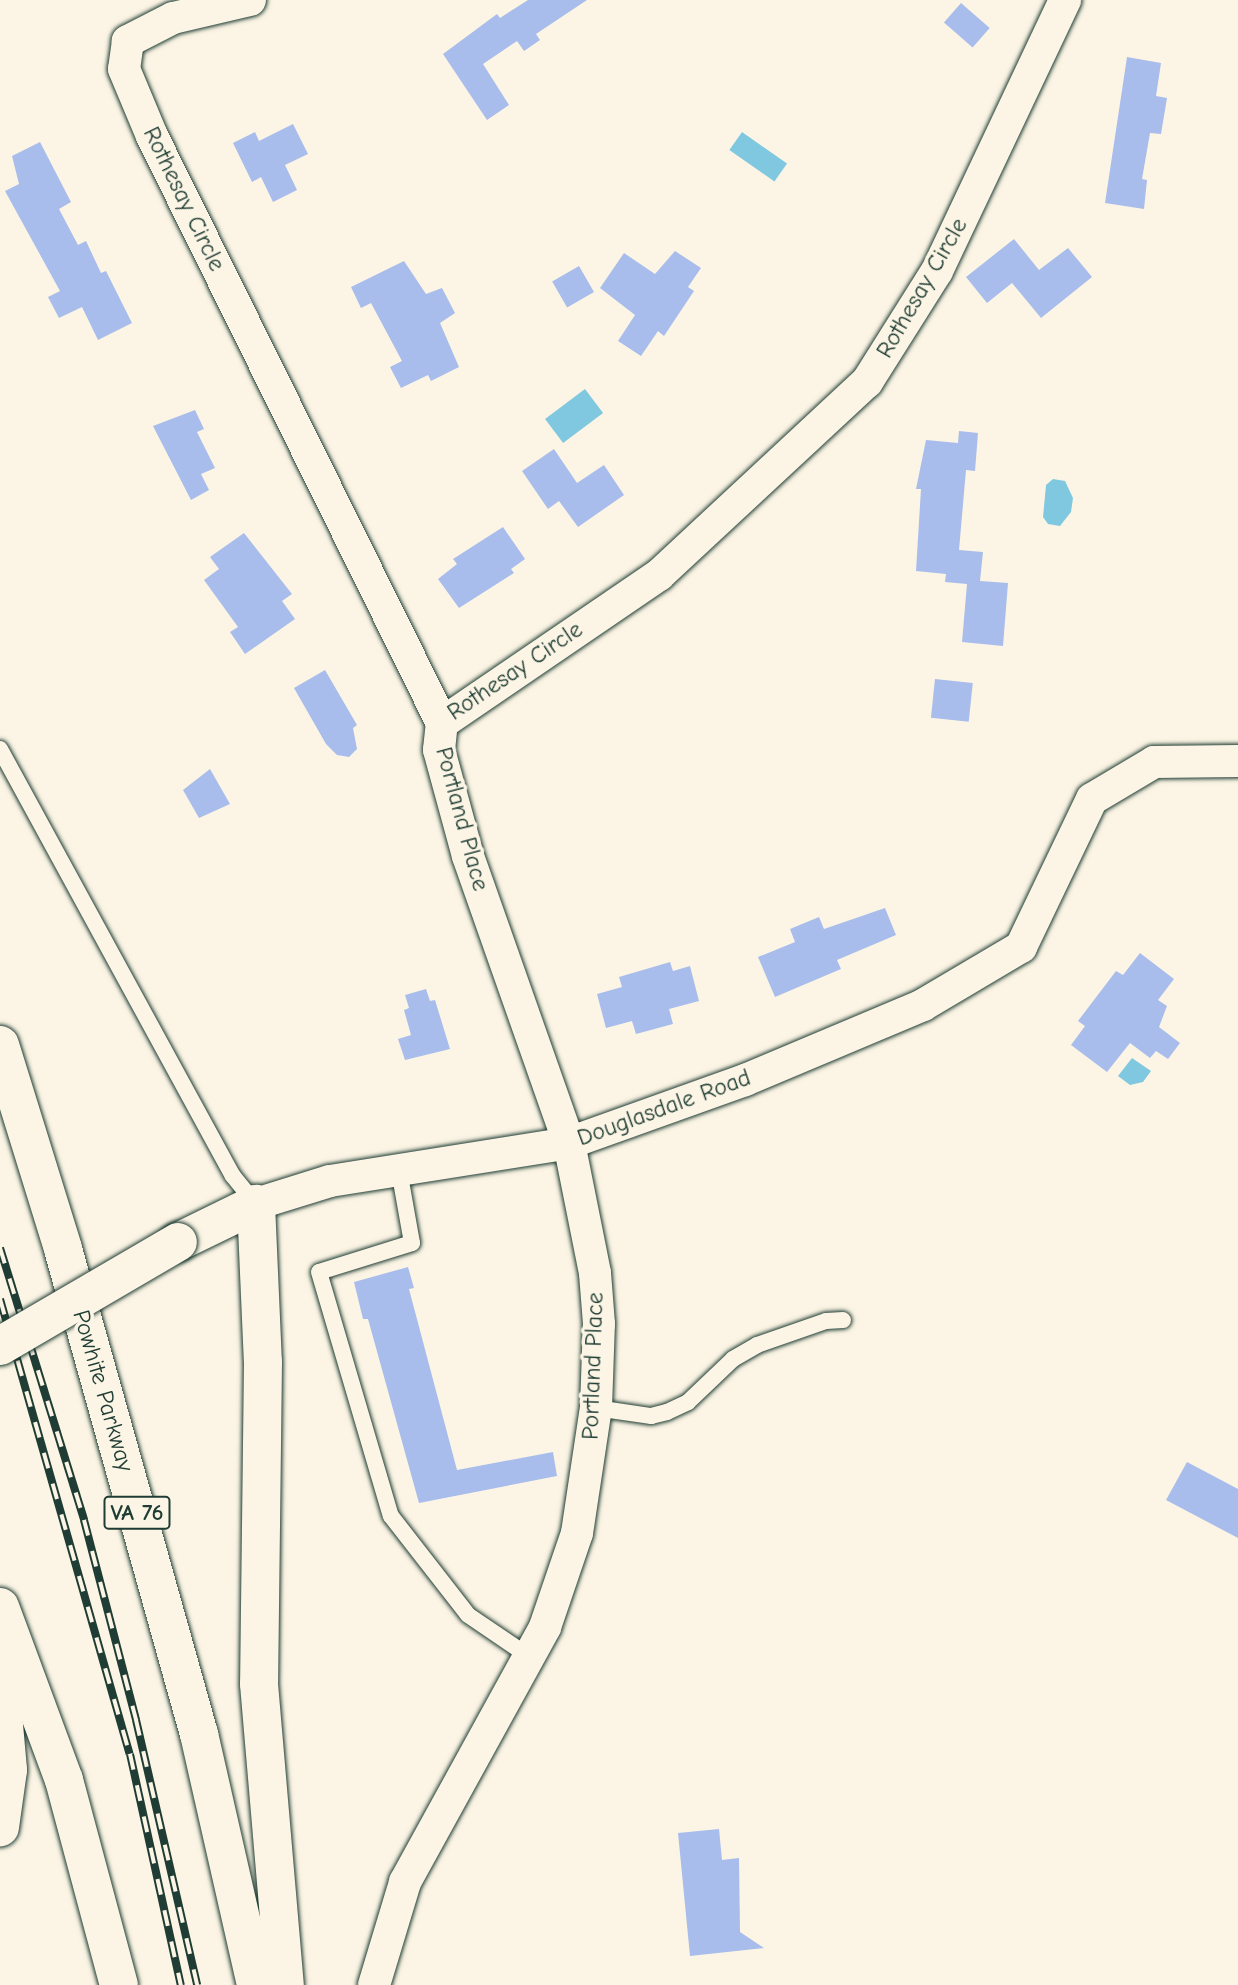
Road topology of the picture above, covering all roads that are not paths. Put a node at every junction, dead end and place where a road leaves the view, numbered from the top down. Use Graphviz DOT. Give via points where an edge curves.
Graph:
graph roads {
  1 [pos="250,0"];
  2 [pos="1065,0"];
  3 [pos="442,723"];
  4 [pos="0,749"];
  5 [pos="1238,761"];
  6 [pos="0,1045"];
  7 [pos="569,1143"];
  8 [pos="399,1170"];
  9 [pos="256,1204"];
  10 [pos="843,1320"];
  11 [pos="0,1346"];
  12 [pos="596,1408"];
  13 [pos="0,1606"];
  14 [pos="530,1657"];
  15 [pos="0,1680"];
  16 [pos="0,1827"];
  17 [pos="120,1985"];
  18 [pos="256,1985"];
  19 [pos="285,1985"];
  20 [pos="374,1985"];
  1 -- 3 [label="street, Rothesay Circle" via="173,18 128,41 124,69 152,136"];
  2 -- 3 [label="street, Rothesay Circle" via="937,271 867,382 659,575"];
  3 -- 7 [label="street, Portland Place" via="439,750 468,856"];
  4 -- 9 [label="lane" via="233,1176"];
  5 -- 7 [label="street, Douglasdale Road" via="1154,762 1092,799 1021,947 923,1005 746,1080"];
  6 -- 18 [label="main road, Powhite Parkway / VA 76" via="63,1249 199,1734"];
  7 -- 8 [label="street, Douglasdale Road"];
  7 -- 12 [label="street, Portland Place" via="595,1273 599,1324"];
  8 -- 9 [label="street, Douglasdale Road" via="330,1181"];
  8 -- 14 [label="lane" via="412,1243 320,1272 391,1516 468,1615"];
  9 -- 11 [label="main road, Douglasdale Road, bridge" via="178,1242"];
  9 -- 19 [label="main road" via="263,1362 259,1684"];
  10 -- 12 [label="lane" via="826,1321 757,1345 733,1359 688,1402 667,1412 650,1416"];
  12 -- 14 [label="street, Portland Place" via="577,1533"];
  13 -- 17 [label="main road" via="64,1780"];
  14 -- 20 [label="street, Portland Place" via="405,1882"];
  15 -- 16 [label="main road" via="8,1770"];
}
